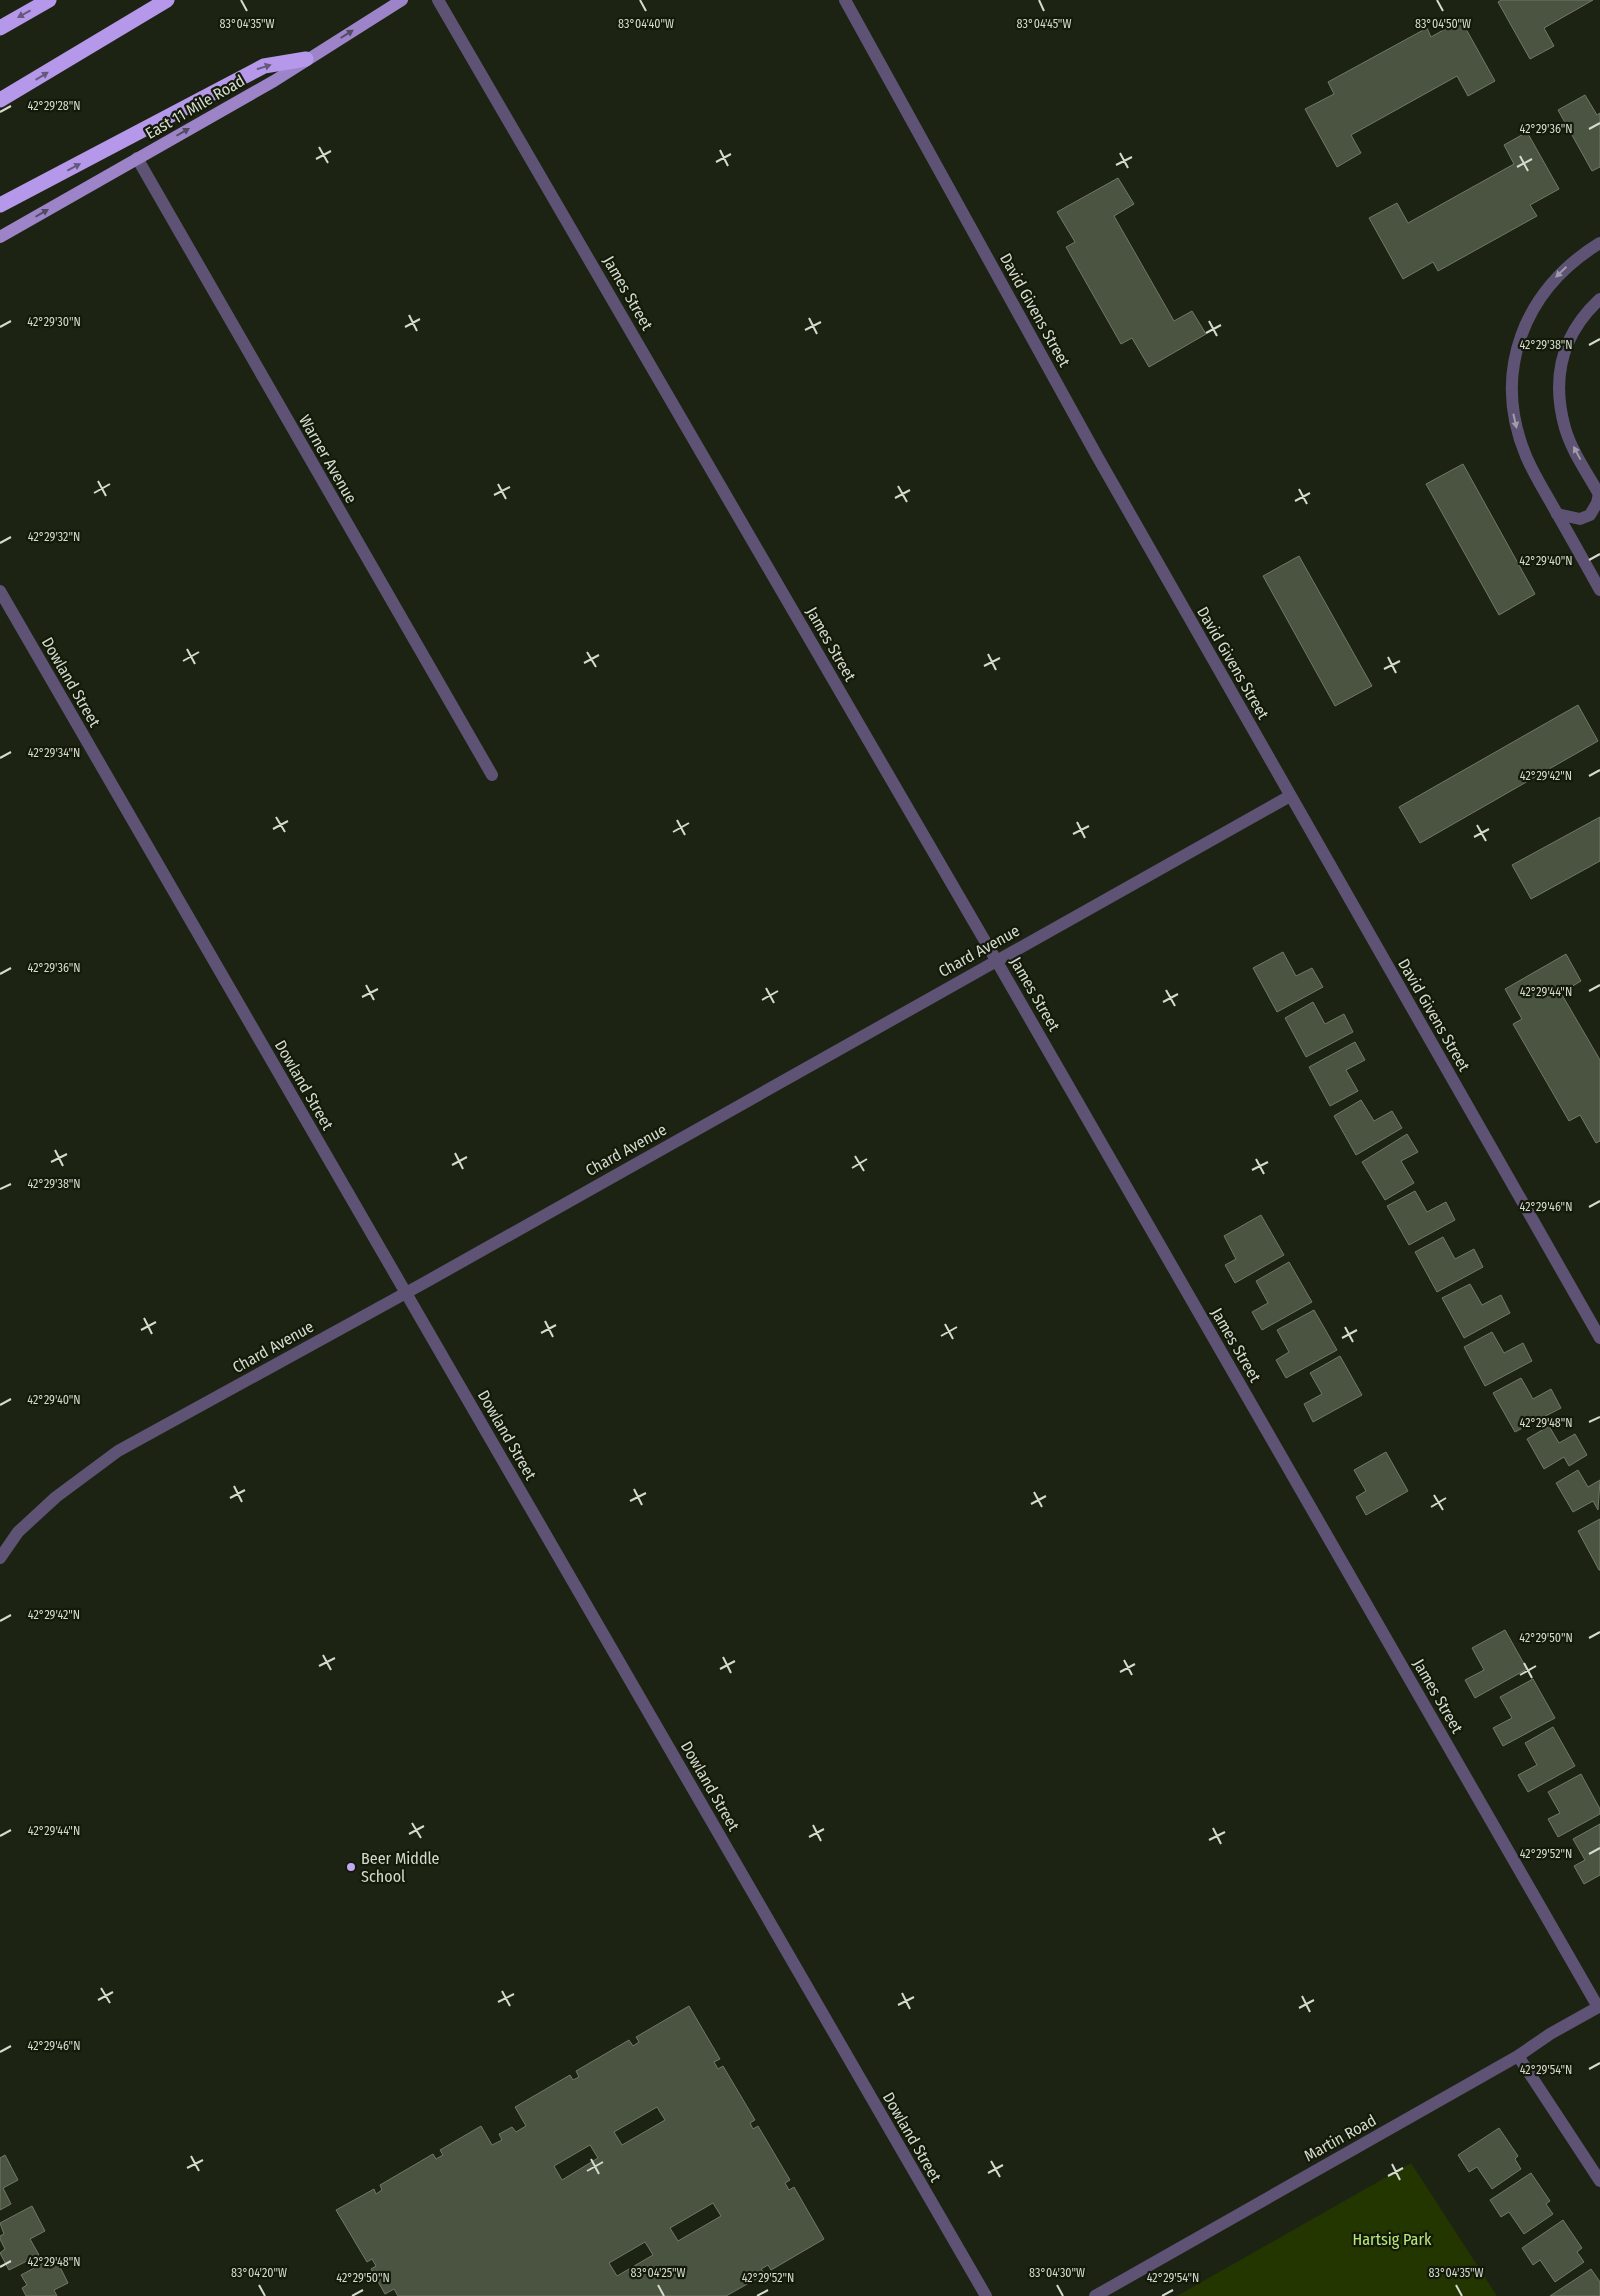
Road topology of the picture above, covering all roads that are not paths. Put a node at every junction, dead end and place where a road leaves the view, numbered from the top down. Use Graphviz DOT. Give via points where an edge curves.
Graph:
graph roads {
  1 [pos="49,0"];
  2 [pos="167,0"];
  3 [pos="402,0"];
  4 [pos="438,0"];
  5 [pos="845,0"];
  6 [pos="0,28"];
  7 [pos="306,59"];
  8 [pos="0,100"];
  9 [pos="137,158"];
  10 [pos="0,205"];
  11 [pos="0,237"];
  12 [pos="1600,243"];
  13 [pos="1600,299"];
  14 [pos="1599,495"];
  15 [pos="1557,514"];
  16 [pos="1600,590"];
  17 [pos="0,591"];
  18 [pos="492,775"];
  19 [pos="1290,796"];
  20 [pos="996,960"];
  21 [pos="406,1292"];
  22 [pos="1600,1338"];
  23 [pos="0,1558"];
  24 [pos="1599,2006"];
  25 [pos="1518,2056"];
  26 [pos="1600,2181"];
  27 [pos="986,2296"];
  28 [pos="1095,2296"];
  1 -- 6 [label="highway, one-way"];
  8 -- 2 [label="highway, one-way"];
  7 -- 3 [label="main road, East 11 Mile Road, one-way"];
  4 -- 20 [label="street, James Street"];
  5 -- 19 [label="street, David Givens Street" via="1097,456"];
  9 -- 7 [label="main road, East 11 Mile Road, one-way" via="274,81"];
  10 -- 7 [label="highway, one-way" via="264,66"];
  11 -- 9 [label="main road, East 11 Mile Road, one-way"];
  9 -- 18 [label="street, Warner Avenue"];
  12 -- 15 [label="street, one-way" via="1550,284 1527,320 1515,357 1511,386 1514,416 1525,455"];
  14 -- 13 [label="street, one-way" via="1566,428 1560,371 1568,340 1577,324"];
  14 -- 15 [label="street" via="1590,515 1580,519"];
  15 -- 16 [label="street"];
  17 -- 21 [label="street, Dowland Street"];
  19 -- 20 [label="street, Chard Avenue"];
  19 -- 22 [label="street, David Givens Street"];
  20 -- 21 [label="street, Chard Avenue"];
  20 -- 24 [label="street, James Street"];
  21 -- 23 [label="street, Chard Avenue" via="118,1451 56,1497 24,1526"];
  21 -- 27 [label="street, Dowland Street"];
  24 -- 25 [label="street, Martin Road"];
  25 -- 26 [label="street"];
  25 -- 28 [label="street, Martin Road"];
}
